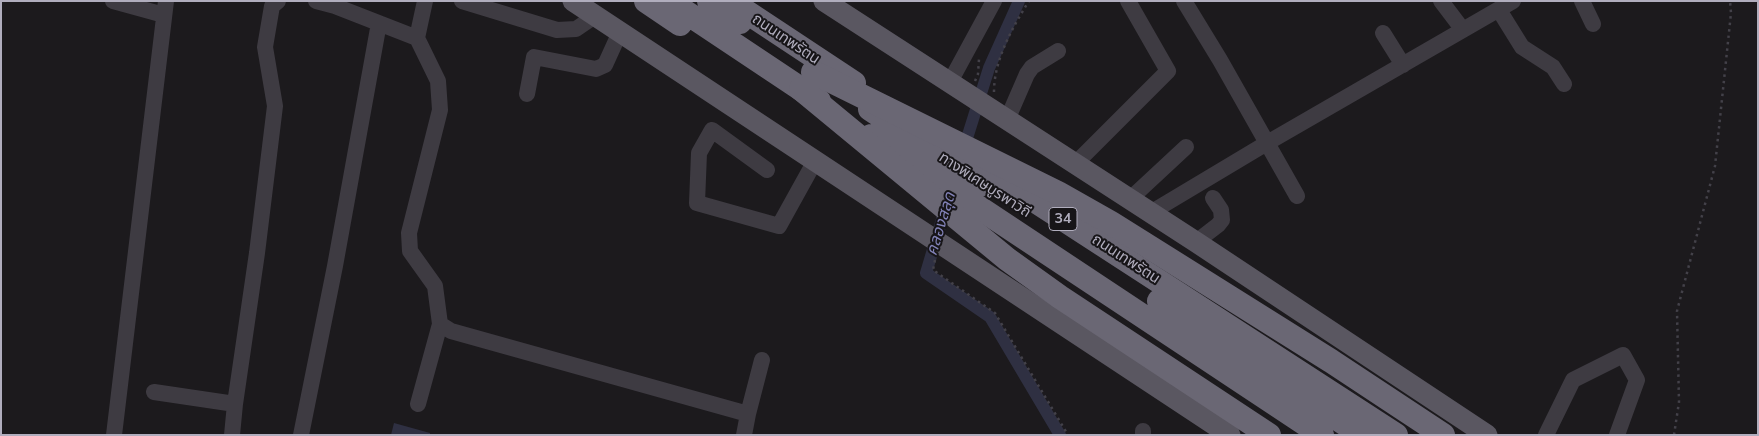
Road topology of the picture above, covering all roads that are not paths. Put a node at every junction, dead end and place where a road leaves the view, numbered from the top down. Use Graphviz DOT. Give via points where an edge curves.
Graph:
graph roads {
  1 [pos="113,1"];
  2 [pos="278,1"];
  3 [pos="316,1"];
  4 [pos="425,1"];
  5 [pos="462,1"];
  6 [pos="573,1"];
  7 [pos="646,1"];
  8 [pos="669,1"];
  9 [pos="709,1"];
  10 [pos="730,1"];
  11 [pos="824,1"];
  12 [pos="994,1"];
  13 [pos="1128,1"];
  14 [pos="1184,1"];
  15 [pos="1441,1"];
  16 [pos="1513,1"];
  17 [pos="1582,1"];
  18 [pos="165,8"];
  19 [pos="1498,10"];
  20 [pos="595,16"];
  21 [pos="379,23"];
  22 [pos="1593,24"];
  23 [pos="1463,30"];
  24 [pos="620,32"];
  25 [pos="1383,33"];
  26 [pos="418,38"];
  27 [pos="1058,51"];
  28 [pos="1403,65"];
  29 [pos="807,80"];
  30 [pos="950,82"];
  31 [pos="1564,84"];
  32 [pos="527,94"];
  33 [pos="1004,112"];
  34 [pos="1267,143"];
  35 [pos="1186,147"];
  36 [pos="815,161"];
  37 [pos="1075,164"];
  38 [pos="767,170"];
  39 [pos="1297,196"];
  40 [pos="1213,198"];
  41 [pos="1129,200"];
  42 [pos="1150,213"];
  43 [pos="1196,242"];
  44 [pos="440,324"];
  45 [pos="762,360"];
  46 [pos="154,392"];
  47 [pos="235,404"];
  48 [pos="418,404"];
  49 [pos="748,414"];
  50 [pos="1226,434"];
  51 [pos="114,435"];
  52 [pos="232,435"];
  53 [pos="301,435"];
  54 [pos="744,435"];
  55 [pos="1269,435"];
  56 [pos="1298,435"];
  57 [pos="1322,435"];
  58 [pos="1362,435"];
  59 [pos="1396,435"];
  60 [pos="1444,435"];
  61 [pos="1487,435"];
  62 [pos="1546,435"];
  63 [pos="1616,435"];
  1 -- 18 [label="street"];
  2 -- 47 [label="street" via="272,6 265,47 275,106"];
  3 -- 21 [label="street"];
  4 -- 26 [label="street"];
  5 -- 20 [label="street" via="557,30 576,29"];
  6 -- 20 [label="main road"];
  7 -- 56 [label="highway" via="802,101"];
  8 -- 29 [label="highway, ทางพิเศษบูรพาวิถี"];
  9 -- 29 [label="highway, ทางพิเศษบูรพาวิถี"];
  10 -- 59 [label="highway, ถนนเทพรัตน / 34"];
  11 -- 30 [label="main road"];
  12 -- 30 [label="street"];
  13 -- 37 [label="street" via="1168,72"];
  14 -- 34 [label="street"];
  15 -- 23 [label="street"];
  16 -- 19 [label="street"];
  17 -- 22 [label="street"];
  18 -- 51 [label="street"];
  19 -- 23 [label="street"];
  19 -- 31 [label="street" via="1522,47 1553,67"];
  20 -- 24 [label="main road"];
  21 -- 26 [label="street"];
  21 -- 53 [label="street"];
  23 -- 28 [label="street"];
  24 -- 32 [label="street" via="605,65 596,69 534,57"];
  24 -- 36 [label="main road"];
  25 -- 28 [label="street"];
  26 -- 44 [label="street" via="438,81 440,110 409,233 410,251 435,286"];
  27 -- 33 [label="street" via="1032,67"];
  28 -- 34 [label="street"];
  29 -- 55 [label="highway, bridge" via="1007,259"];
  29 -- 57 [label="highway, ทางพิเศษบูรพาวิถี, bridge"];
  29 -- 58 [label="highway, ทางพิเศษบูรพาวิถี, bridge"];
  29 -- 60 [label="highway, bridge" via="1058,193"];
  30 -- 33 [label="main road" via="970,96"];
  33 -- 37 [label="main road"];
  34 -- 39 [label="street"];
  34 -- 42 [label="street"];
  35 -- 41 [label="street"];
  36 -- 38 [label="street" via="779,226 697,203 699,153 712,130"];
  36 -- 50 [label="main road"];
  37 -- 41 [label="main road"];
  40 -- 43 [label="street" via="1221,210 1222,220"];
  41 -- 42 [label="main road"];
  42 -- 43 [label="main road"];
  43 -- 61 [label="main road"];
  44 -- 48 [label="street"];
  44 -- 49 [label="street" via="451,331"];
  45 -- 49 [label="street"];
  46 -- 47 [label="street"];
  47 -- 52 [label="street"];
  49 -- 54 [label="street"];
  62 -- 63 [label="street" via="1573,380 1623,354 1637,380"];
}
